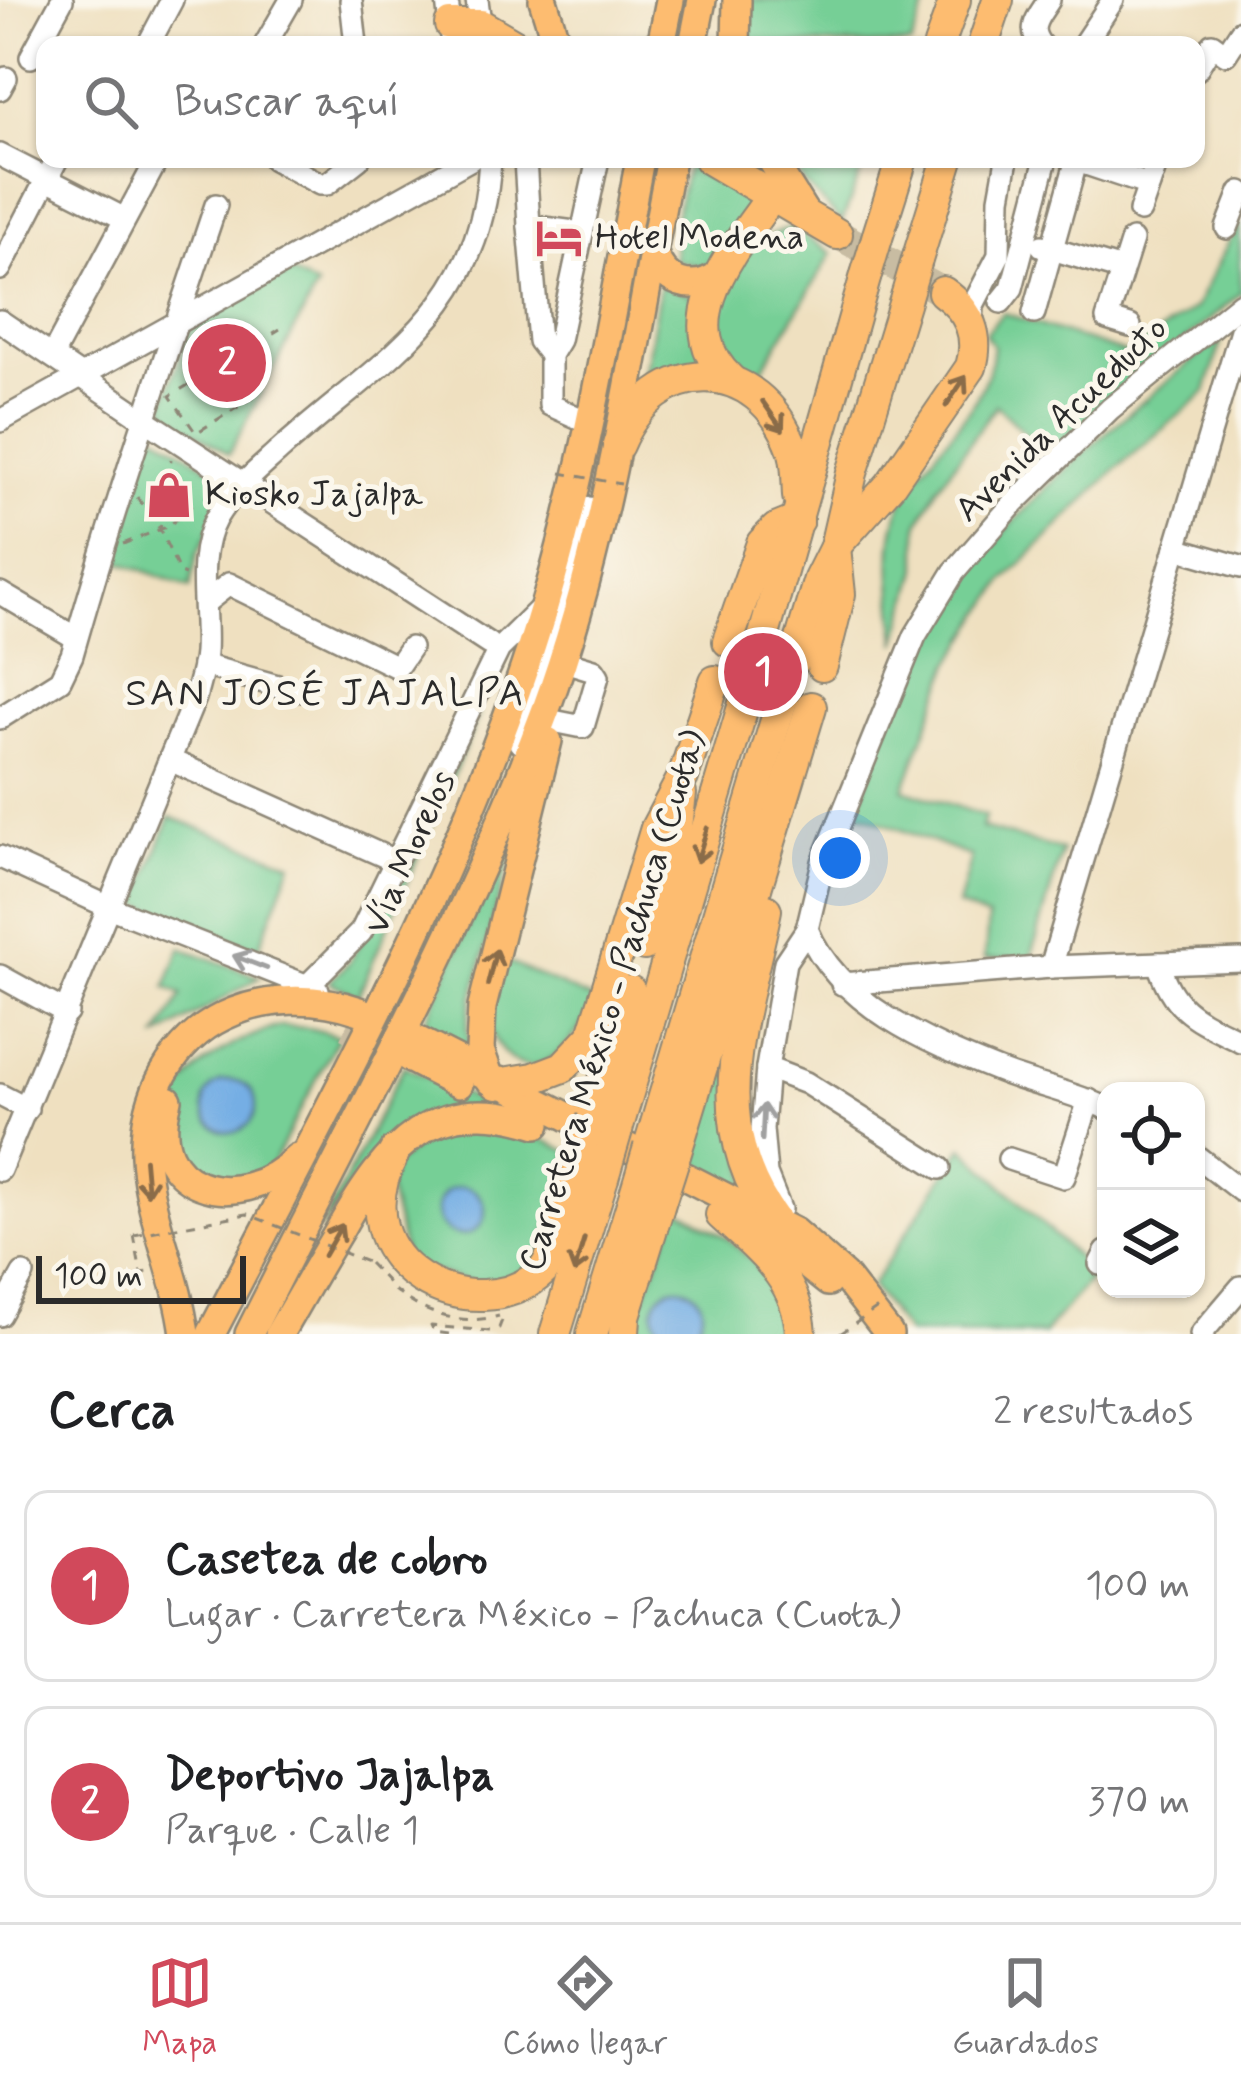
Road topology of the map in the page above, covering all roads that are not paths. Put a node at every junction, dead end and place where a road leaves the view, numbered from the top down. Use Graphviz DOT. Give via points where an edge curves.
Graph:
graph roads {
  1 [pos="62,0"];
  2 [pos="172,0"];
  3 [pos="291,0"];
  4 [pos="351,0"];
  5 [pos="531,0"];
  6 [pos="543,0"];
  7 [pos="670,0"];
  8 [pos="682,0"];
  9 [pos="692,0"];
  10 [pos="702,0"];
  11 [pos="736,0"];
  12 [pos="955,0"];
  13 [pos="998,0"];
  14 [pos="1049,0"];
  15 [pos="1113,0"];
  16 [pos="465,23"];
  17 [pos="1241,31"];
  18 [pos="42,36"];
  19 [pos="153,36"];
  20 [pos="271,36"];
  21 [pos="355,36"];
  22 [pos="495,36"];
  23 [pos="539,36"];
  24 [pos="554,36"];
  25 [pos="663,36"];
  26 [pos="674,36"];
  27 [pos="686,36"];
  28 [pos="695,36"];
  29 [pos="736,36"];
  30 [pos="942,36"];
  31 [pos="985,36"];
  32 [pos="1035,36"];
  33 [pos="1089,36"];
  34 [pos="36,48"];
  35 [pos="1205,55"];
  36 [pos="31,57"];
  37 [pos="0,155"];
  38 [pos="52,168"];
  39 [pos="153,168"];
  40 [pos="291,168"];
  41 [pos="347,168"];
  42 [pos="452,168"];
  43 [pos="469,168"];
  44 [pos="489,168"];
  45 [pos="526,168"];
  46 [pos="596,168"];
  47 [pos="654,168"];
  48 [pos="654,168"];
  49 [pos="654,168"];
  50 [pos="654,168"];
  51 [pos="724,168"];
  52 [pos="777,168"];
  53 [pos="899,168"];
  54 [pos="945,168"];
  55 [pos="1005,168"];
  56 [pos="1044,168"];
  57 [pos="1073,168"];
  58 [pos="1099,168"];
  59 [pos="1155,168"];
  60 [pos="46,180"];
  61 [pos="1149,185"];
  62 [pos="1241,192"];
  63 [pos="772,196"];
  64 [pos="216,205"];
  65 [pos="1140,211"];
  66 [pos="483,213"];
  67 [pos="806,215"];
  68 [pos="125,219"];
  69 [pos="529,226"];
  70 [pos="1227,228"];
  71 [pos="582,233"];
  72 [pos="837,234"];
  73 [pos="1132,240"];
  74 [pos="1024,241"];
  75 [pos="1052,248"];
  76 [pos="653,251"];
  77 [pos="0,269"];
  78 [pos="1122,270"];
  79 [pos="720,274"];
  80 [pos="943,292"];
  81 [pos="1001,302"];
  82 [pos="1241,303"];
  83 [pos="1034,313"];
  84 [pos="178,320"];
  85 [pos="0,321"];
  86 [pos="972,326"];
  87 [pos="1130,326"];
  88 [pos="1241,330"];
  89 [pos="550,355"];
  90 [pos="52,356"];
  91 [pos="80,375"];
  92 [pos="731,380"];
  93 [pos="0,421"];
  94 [pos="147,422"];
  95 [pos="590,423"];
  96 [pos="618,446"];
  97 [pos="243,483"];
  98 [pos="798,520"];
  99 [pos="836,547"];
  100 [pos="1176,548"];
  101 [pos="1241,567"];
  102 [pos="0,592"];
  103 [pos="205,592"];
  104 [pos="544,605"];
  105 [pos="76,638"];
  106 [pos="728,641"];
  107 [pos="489,644"];
  108 [pos="410,648"];
  109 [pos="760,649"];
  110 [pos="808,663"];
  111 [pos="203,665"];
  112 [pos="559,668"];
  113 [pos="715,681"];
  114 [pos="748,690"];
  115 [pos="296,692"];
  116 [pos="5,710"];
  117 [pos="553,721"];
  118 [pos="172,761"];
  119 [pos="683,777"];
  120 [pos="770,838"];
  121 [pos="0,857"];
  122 [pos="395,861"];
  123 [pos="111,908"];
  124 [pos="807,928"];
  125 [pos="1241,960"];
  126 [pos="1158,963"];
  127 [pos="1051,967"];
  128 [pos="0,976"];
  129 [pos="842,984"];
  130 [pos="308,985"];
  131 [pos="68,1013"];
  132 [pos="354,1016"];
  133 [pos="1241,1041"];
  134 [pos="767,1068"];
  135 [pos="494,1082"];
  136 [pos="0,1095"];
  137 [pos="1097,1104"];
  138 [pos="1097,1106"];
  139 [pos="27,1109"];
  140 [pos="537,1124"];
  141 [pos="605,1124"];
  142 [pos="311,1141"];
  143 [pos="394,1151"];
  144 [pos="662,1153"];
  145 [pos="1009,1160"];
  146 [pos="1205,1163"];
  147 [pos="940,1168"];
  148 [pos="0,1170"];
  149 [pos="591,1172"];
  150 [pos="1241,1191"];
  151 [pos="647,1200"];
  152 [pos="721,1215"];
  153 [pos="784,1226"];
  154 [pos="23,1274"];
  155 [pos="1241,1287"];
  156 [pos="0,1315"];
  157 [pos="1232,1315"];
  158 [pos="876,1320"];
  159 [pos="185,1334"];
  160 [pos="211,1334"];
  161 [pos="221,1334"];
  162 [pos="240,1334"];
  163 [pos="250,1334"];
  164 [pos="279,1334"];
  165 [pos="555,1334"];
  166 [pos="592,1334"];
  167 [pos="624,1334"];
  168 [pos="801,1334"];
  169 [pos="889,1334"];
  170 [pos="1201,1334"];
  1 -- 18 [label="street"];
  2 -- 19 [label="street"];
  3 -- 20 [label="street"];
  4 -- 21 [label="street"];
  5 -- 23 [label="main road"];
  6 -- 24 [label="main road"];
  7 -- 25 [label="main road"];
  8 -- 26 [label="street"];
  9 -- 27 [label="street"];
  10 -- 28 [label="main road"];
  11 -- 29 [label="main road"];
  12 -- 30 [label="highway"];
  13 -- 31 [label="highway"];
  14 -- 32 [label="street"];
  15 -- 33 [label="street"];
  16 -- 22 [label="highway"];
  17 -- 35 [label="street" via="1226,54 1212,44"];
  34 -- 36 [label="street"];
  37 -- 60 [label="street"];
  38 -- 60 [label="street"];
  39 -- 68 [label="street"];
  40 -- 41 [label="street" via="320,184"];
  42 -- 84 [label="street"];
  43 -- 66 [label="street"];
  44 -- 66 [label="street"];
  45 -- 69 [label="street"];
  46 -- 71 [label="street"];
  47 -- 76 [label="main road, Vía Morelos"];
  48 -- 95 [label="main road, Vía Morelos"];
  49 -- 161 [label="street" via="597,436 536,658 491,785 293,1205"];
  50 -- 162 [label="street" via="586,524 521,740 454,903"];
  51 -- 63 [label="highway"];
  52 -- 67 [label="main road"];
  53 -- 98 [label="highway, bridge"];
  54 -- 99 [label="highway, bridge"];
  55 -- 86 [label="street" via="999,255 973,305"];
  56 -- 74 [label="street"];
  57 -- 75 [label="street"];
  58 -- 61 [label="street"];
  59 -- 61 [label="street"];
  60 -- 68 [label="street"];
  60 -- 77 [label="street"];
  61 -- 65 [label="street"];
  62 -- 70 [label="street"];
  63 -- 67 [label="highway"];
  63 -- 79 [label="highway"];
  64 -- 84 [label="street"];
  66 -- 97 [label="street" via="445,302"];
  67 -- 72 [label="highway"];
  68 -- 90 [label="street"];
  69 -- 71 [label="street"];
  69 -- 89 [label="street" via="539,341"];
  71 -- 89 [label="street"];
  73 -- 78 [label="street"];
  74 -- 75 [label="street"];
  74 -- 81 [label="street"];
  75 -- 78 [label="street"];
  75 -- 83 [label="street"];
  76 -- 79 [label="main road" via="677,282 700,284"];
  76 -- 96 [label="main road, Vía Morelos"];
  78 -- 87 [label="street" via="1107,319"];
  79 -- 92 [label="highway" via="707,305 706,339"];
  80 -- 86 [label="highway"];
  82 -- 124 [label="street, Avenida Acueducto" via="1111,409 954,572 916,636 850,790"];
  84 -- 91 [label="street"];
  84 -- 94 [label="street"];
  85 -- 90 [label="street"];
  99 -- 86 [label="highway, one-way" via="964,379 975,348"];
  88 -- 100 [label="street"];
  89 -- 95 [label="street" via="550,404"];
  90 -- 91 [label="street"];
  91 -- 93 [label="street"];
  91 -- 94 [label="street"];
  92 -- 96 [label="highway" via="702,376 667,388 639,410"];
  92 -- 98 [label="highway, one-way" via="756,394 784,431 797,465"];
  94 -- 97 [label="street"];
  94 -- 105 [label="street"];
  95 -- 104 [label="main road, Vía Morelos"];
  96 -- 112 [label="main road, Vía Morelos"];
  97 -- 103 [label="street" via="218,515 204,557"];
  97 -- 107 [label="street"];
  98 -- 106 [label="highway" via="762,542"];
  98 -- 109 [label="highway"];
  99 -- 110 [label="highway" via="840,594"];
  100 -- 101 [label="street"];
  100 -- 127 [label="street"];
  102 -- 105 [label="street"];
  103 -- 108 [label="street" via="229,584 397,667"];
  103 -- 111 [label="street"];
  104 -- 122 [label="street" via="499,649"];
  104 -- 142 [label="main road, Vía Morelos" via="437,891"];
  105 -- 116 [label="street" via="60,680"];
  111 -- 115 [label="street"];
  111 -- 118 [label="street"];
  112 -- 117 [label="main road"];
  112 -- 117 [label="street" via="598,676 583,727"];
  112 -- 163 [label="main road, Vía Morelos" via="466,905"];
  113 -- 119 [label="highway"];
  114 -- 141 [label="highway, Carretera México - Pachuca (Cuota), one-way"];
  135 -- 117 [label="main road, one-way" via="480,1050 482,1007"];
  118 -- 122 [label="street"];
  118 -- 123 [label="street"];
  119 -- 135 [label="highway" via="656,828 593,1035 562,1067"];
  119 -- 141 [label="highway" via="676,836"];
  120 -- 144 [label="highway"];
  120 -- 144 [label="highway, Carretera México - Pachuca (Cuota)" via="796,703"];
  120 -- 153 [label="highway" via="770,888 732,1109 738,1152"];
  121 -- 123 [label="street"];
  122 -- 130 [label="street" via="361,932"];
  130 -- 123 [label="street, one-way"];
  123 -- 131 [label="street"];
  124 -- 129 [label="street"];
  124 -- 134 [label="street, Avenida Acueducto" via="785,962"];
  125 -- 126 [label="street"];
  126 -- 127 [label="street"];
  126 -- 133 [label="street" via="1178,1005"];
  127 -- 129 [label="street"];
  128 -- 131 [label="street"];
  129 -- 137 [label="street" via="867,1005 999,1071"];
  130 -- 132 [label="street"];
  131 -- 139 [label="street"];
  132 -- 142 [label="main road" via="266,1019 238,1028 192,1062 166,1107 172,1157 215,1190 262,1184"];
  132 -- 159 [label="main road, one-way" via="293,1000 246,1007 204,1028 163,1075 148,1115 145,1176"];
  134 -- 147 [label="street" via="806,1083"];
  153 -- 134 [label="street, Avenida Acueducto, one-way" via="764,1160"];
  135 -- 140 [label="main road" via="413,1049"];
  135 -- 153 [label="main road"];
  136 -- 139 [label="street"];
  138 -- 145 [label="street" via="1064,1177"];
  139 -- 148 [label="street"];
  140 -- 143 [label="main road" via="459,1114"];
  140 -- 152 [label="main road"];
  141 -- 149 [label="highway, Carretera México - Pachuca (Cuota), bridge"];
  142 -- 160 [label="main road, Vía Morelos"];
  143 -- 149 [label="highway" via="378,1212 387,1251 418,1291 475,1308 507,1302 537,1280"];
  164 -- 143 [label="main road, one-way" via="370,1177"];
  144 -- 151 [label="highway, Carretera México - Pachuca (Cuota), bridge"];
  146 -- 150 [label="street"];
  149 -- 165 [label="highway, Carretera México - Pachuca (Cuota), one-way"];
  151 -- 166 [label="highway, Carretera México - Pachuca (Cuota)"];
  151 -- 167 [label="highway"];
  152 -- 158 [label="main road" via="819,1274"];
  152 -- 168 [label="highway" via="783,1275"];
  153 -- 169 [label="main road" via="844,1276"];
  154 -- 156 [label="street"];
  155 -- 157 [label="street"];
  157 -- 170 [label="street"];
}
